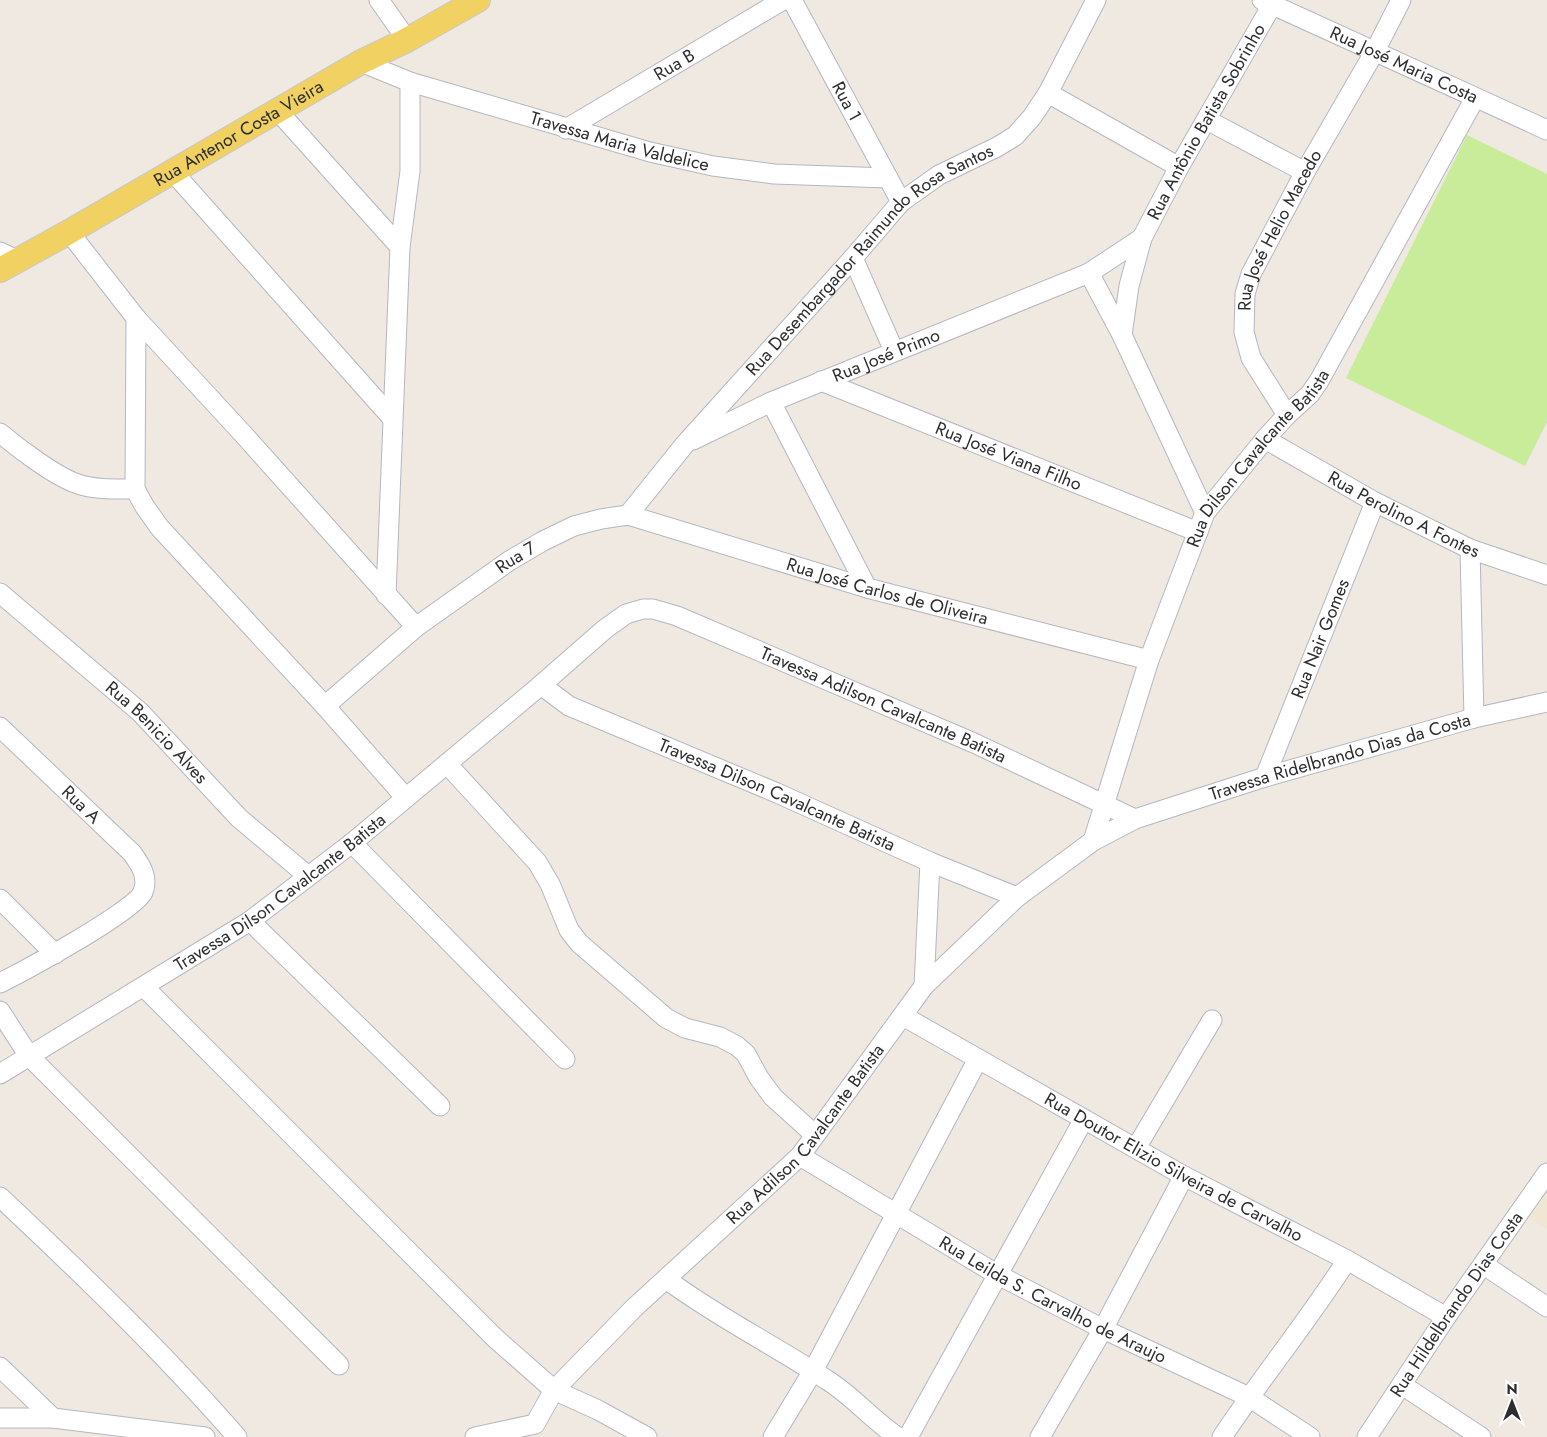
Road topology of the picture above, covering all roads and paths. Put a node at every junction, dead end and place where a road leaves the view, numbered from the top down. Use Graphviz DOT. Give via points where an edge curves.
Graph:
graph roads {
  1 [pos="379,0"];
  2 [pos="478,0"];
  3 [pos="783,0"];
  4 [pos="792,0"];
  5 [pos="1096,0"];
  6 [pos="1401,0"];
  7 [pos="1267,2"];
  8 [pos="407,40"];
  9 [pos="1375,51"];
  10 [pos="361,62"];
  11 [pos="410,82"];
  12 [pos="1048,93"];
  13 [pos="1475,98"];
  14 [pos="277,110"];
  15 [pos="1207,120"];
  16 [pos="566,129"];
  17 [pos="1547,130"];
  18 [pos="1179,167"];
  19 [pos="173,172"];
  20 [pos="1305,172"];
  21 [pos="888,178"];
  22 [pos="901,202"];
  23 [pos="69,232"];
  24 [pos="1142,238"];
  25 [pos="400,247"];
  26 [pos="853,258"];
  27 [pos="6,261"];
  28 [pos="1089,273"];
  29 [pos="136,318"];
  30 [pos="1122,335"];
  31 [pos="894,351"];
  32 [pos="821,381"];
  33 [pos="771,402"];
  34 [pos="1287,415"];
  35 [pos="392,418"];
  36 [pos="0,433"];
  37 [pos="1265,440"];
  38 [pos="685,444"];
  39 [pos="135,489"];
  40 [pos="1375,502"];
  41 [pos="1204,513"];
  42 [pos="628,515"];
  43 [pos="1198,532"];
  44 [pos="1470,549"];
  45 [pos="1547,575"];
  46 [pos="866,588"];
  47 [pos="0,593"];
  48 [pos="386,595"];
  49 [pos="626,614"];
  50 [pos="416,627"];
  51 [pos="1149,660"];
  52 [pos="541,685"];
  53 [pos="1547,702"];
  54 [pos="325,706"];
  55 [pos="1474,718"];
  56 [pos="0,727"];
  57 [pos="447,764"];
  58 [pos="1265,777"];
  59 [pos="405,798"];
  60 [pos="1104,804"];
  61 [pos="1135,819"];
  62 [pos="1093,841"];
  63 [pos="352,843"];
  64 [pos="930,862"];
  65 [pos="308,876"];
  66 [pos="1017,897"];
  67 [pos="0,899"];
  68 [pos="250,921"];
  69 [pos="55,954"];
  70 [pos="0,983"];
  71 [pos="924,986"];
  72 [pos="144,987"];
  73 [pos="0,1011"];
  74 [pos="903,1016"];
  75 [pos="1212,1020"];
  76 [pos="29,1056"];
  77 [pos="565,1059"];
  78 [pos="978,1059"];
  79 [pos="0,1074"];
  80 [pos="440,1106"];
  81 [pos="1084,1119"];
  82 [pos="815,1135"];
  83 [pos="1136,1148"];
  84 [pos="800,1156"];
  85 [pos="1547,1173"];
  86 [pos="1184,1176"];
  87 [pos="0,1197"];
  88 [pos="896,1214"];
  89 [pos="1347,1260"];
  90 [pos="1484,1265"];
  91 [pos="998,1275"];
  92 [pos="666,1279"];
  93 [pos="1547,1307"];
  94 [pos="1446,1317"];
  95 [pos="1103,1329"];
  96 [pos="339,1365"];
  97 [pos="0,1367"];
  98 [pos="813,1371"];
  99 [pos="1402,1385"];
  100 [pos="554,1390"];
  101 [pos="1249,1397"];
  102 [pos="0,1418"];
  103 [pos="53,1418"];
  104 [pos="536,1430"];
  105 [pos="205,1437"];
  106 [pos="237,1437"];
  107 [pos="475,1437"];
  108 [pos="647,1437"];
  109 [pos="773,1437"];
  110 [pos="898,1437"];
  111 [pos="908,1437"];
  112 [pos="1040,1437"];
  113 [pos="1222,1437"];
  114 [pos="1310,1437"];
  115 [pos="1367,1437"];
  116 [pos="1481,1437"];
  1 -- 8 [label="street"];
  2 -- 8 [label="main road, Rua Antenor Costa Vieira"];
  3 -- 16 [label="street, Rua B"];
  4 -- 21 [label="street, Rua 1"];
  5 -- 12 [label="street, Rua Desembargador Raimundo Rosa Santos"];
  6 -- 9 [label="street, Rua José Helio Macedo"];
  7 -- 9 [label="street, Rua José Maria Costa"];
  7 -- 15 [label="street, Rua Antônio Batista Sobrinho"];
  8 -- 10 [label="main road, Rua Antenor Costa Vieira"];
  9 -- 13 [label="street, Rua José Maria Costa"];
  9 -- 20 [label="street, Rua José Helio Macedo"];
  10 -- 11 [label="street, Travessa Maria Valdelice"];
  10 -- 14 [label="main road, Rua Antenor Costa Vieira"];
  11 -- 16 [label="street, Travessa Maria Valdelice"];
  11 -- 25 [label="street" via="410,171"];
  12 -- 18 [label="street"];
  12 -- 22 [label="street, Rua Desembargador Raimundo Rosa Santos" via="1014,136 997,148 939,175"];
  13 -- 17 [label="street, Rua José Maria Costa"];
  13 -- 34 [label="street, Rua Dilson Cavalcante Batista" via="1319,381"];
  14 -- 19 [label="main road, Rua Antenor Costa Vieira"];
  14 -- 25 [label="street"];
  15 -- 18 [label="street, Rua Antônio Batista Sobrinho"];
  15 -- 20 [label="street"];
  16 -- 21 [label="street, Travessa Maria Valdelice" via="713,166 774,174"];
  18 -- 24 [label="street, Rua Antônio Batista Sobrinho"];
  19 -- 23 [label="main road, Rua Antenor Costa Vieira"];
  19 -- 35 [label="street"];
  20 -- 34 [label="street, Rua José Helio Macedo" via="1251,274 1243,313 1251,358"];
  21 -- 22 [label="street, Rua 1"];
  22 -- 26 [label="street, Rua Desembargador Raimundo Rosa Santos"];
  23 -- 27 [label="main road, Rua Antenor Costa Vieira"];
  23 -- 29 [label="street"];
  24 -- 28 [label="street, Rua José Primo"];
  24 -- 30 [label="street, Rua Antônio Batista Sobrinho" via="1129,286"];
  25 -- 35 [label="street"];
  26 -- 31 [label="street"];
  26 -- 38 [label="street, Rua Desembargador Raimundo Rosa Santos"];
  28 -- 30 [label="street"];
  28 -- 31 [label="street, Rua José Primo"];
  29 -- 39 [label="street"];
  29 -- 48 [label="street"];
  30 -- 41 [label="street"];
  31 -- 32 [label="street, Rua José Primo"];
  32 -- 33 [label="street, Rua José Primo"];
  32 -- 43 [label="street, Rua José Viana Filho"];
  33 -- 38 [label="street, Rua José Primo"];
  33 -- 46 [label="street"];
  34 -- 37 [label="street, Rua Dilson Cavalcante Batista"];
  35 -- 48 [label="street"];
  36 -- 39 [label="street" via="78,484"];
  37 -- 40 [label="street, Rua Perolino A Fontes"];
  37 -- 41 [label="street, Rua Dilson Cavalcante Batista"];
  38 -- 42 [label="street, Rua Desembargador Raimundo Rosa Santos"];
  39 -- 54 [label="street" via="160,528"];
  40 -- 44 [label="street, Rua Perolino A Fontes"];
  40 -- 58 [label="street, Rua Nair Gomes"];
  41 -- 43 [label="street, Rua Dilson Cavalcante Batista"];
  42 -- 46 [label="street, Rua José Carlos de Oliveira"];
  42 -- 50 [label="street, Rua 7" via="574,526 543,541 509,561"];
  43 -- 51 [label="street, Rua Dilson Cavalcante Batista"];
  44 -- 45 [label="street, Rua Perolino A Fontes"];
  44 -- 55 [label="street"];
  46 -- 51 [label="street, Rua José Carlos de Oliveira"];
  47 -- 65 [label="street, Rua Benicio Alves" via="140,712 239,818"];
  48 -- 50 [label="street"];
  49 -- 52 [label="street, Travessa Dilson Cavalcante Batista"];
  49 -- 60 [label="street, Travessa Adilson Cavalcante Batista" via="653,609 677,616 974,744"];
  50 -- 54 [label="street, Rua 7"];
  51 -- 60 [label="street, Rua Dilson Cavalcante Batista"];
  52 -- 57 [label="street, Travessa Dilson Cavalcante Batista"];
  52 -- 64 [label="street, Travessa Dilson Cavalcante Batista" via="569,706 777,793"];
  53 -- 55 [label="street, Travessa Ridelbrando Dias da Costa"];
  54 -- 59 [label="street"];
  55 -- 58 [label="street, Travessa Ridelbrando Dias da Costa"];
  56 -- 69 [label="street, Rua A" via="132,853 144,872 143,892 127,908"];
  57 -- 59 [label="street, Travessa Dilson Cavalcante Batista"];
  57 -- 82 [label="street" via="537,862 569,930 579,942 666,1018 737,1046 746,1054 773,1096"];
  58 -- 61 [label="street, Travessa Ridelbrando Dias da Costa"];
  59 -- 63 [label="street, Travessa Dilson Cavalcante Batista"];
  60 -- 61 [label="street, Travessa Adilson Cavalcante Batista"];
  60 -- 62 [label="street, Rua Dilson Cavalcante Batista"];
  61 -- 62 [label="street, Rua Adilson Cavalcante Batista"];
  62 -- 66 [label="street, Rua Adilson Cavalcante Batista"];
  63 -- 65 [label="street, Travessa Dilson Cavalcante Batista"];
  63 -- 77 [label="street"];
  64 -- 66 [label="street, Travessa Dilson Cavalcante Batista"];
  64 -- 71 [label="street"];
  65 -- 68 [label="street, Travessa Dilson Cavalcante Batista"];
  66 -- 71 [label="street, Rua Adilson Cavalcante Batista"];
  67 -- 69 [label="street"];
  68 -- 72 [label="street, Travessa Dilson Cavalcante Batista"];
  68 -- 80 [label="street"];
  69 -- 70 [label="street"];
  71 -- 74 [label="street, Rua Adilson Cavalcante Batista"];
  72 -- 76 [label="street, Travessa Dilson Cavalcante Batista"];
  72 -- 100 [label="street" via="495,1338"];
  73 -- 76 [label="street"];
  74 -- 78 [label="street, Rua Doutor Elizio Silveira de Carvalho"];
  74 -- 82 [label="street, Rua Adilson Cavalcante Batista"];
  75 -- 83 [label="street"];
  76 -- 79 [label="street, Travessa Dilson Cavalcante Batista"];
  76 -- 96 [label="street"];
  78 -- 81 [label="street, Rua Doutor Elizio Silveira de Carvalho"];
  78 -- 88 [label="street"];
  81 -- 83 [label="street, Rua Doutor Elizio Silveira de Carvalho"];
  81 -- 91 [label="street"];
  82 -- 84 [label="street, Rua Adilson Cavalcante Batista"];
  83 -- 86 [label="street, Rua Doutor Elizio Silveira de Carvalho"];
  84 -- 88 [label="street, Rua Leilda S. Carvalho de Araujo"];
  84 -- 92 [label="street, Rua Adilson Cavalcante Batista"];
  85 -- 90 [label="street, Rua Hildelbrando Dias Costa"];
  86 -- 89 [label="street, Rua Doutor Elizio Silveira de Carvalho"];
  86 -- 95 [label="street"];
  87 -- 106 [label="street" via="89,1281 194,1388"];
  88 -- 91 [label="street, Rua Leilda S. Carvalho de Araujo"];
  88 -- 98 [label="street"];
  89 -- 94 [label="street, Rua Doutor Elizio Silveira de Carvalho"];
  89 -- 101 [label="street"];
  90 -- 93 [label="street"];
  90 -- 94 [label="street, Rua Hildelbrando Dias Costa"];
  91 -- 95 [label="street, Rua Leilda S. Carvalho de Araujo"];
  91 -- 111 [label="street"];
  92 -- 98 [label="street"];
  92 -- 100 [label="street, Rua Adilson Cavalcante Batista"];
  94 -- 99 [label="street, Rua Hildelbrando Dias Costa"];
  95 -- 101 [label="street, Rua Leilda S. Carvalho de Araujo"];
  95 -- 112 [label="street"];
  97 -- 103 [label="street"];
  98 -- 109 [label="street"];
  98 -- 110 [label="street" via="843,1391"];
  99 -- 115 [label="street, Rua Hildelbrando Dias Costa"];
  99 -- 116 [label="street"];
  100 -- 104 [label="street, Rua Adilson Cavalcante Batista"];
  100 -- 108 [label="street"];
  101 -- 113 [label="street"];
  101 -- 114 [label="street, Rua Leilda S. Carvalho de Araujo"];
  102 -- 103 [label="street"];
  103 -- 105 [label="street"];
  104 -- 107 [label="street, Rua Adilson Cavalcante Batista"];
}
